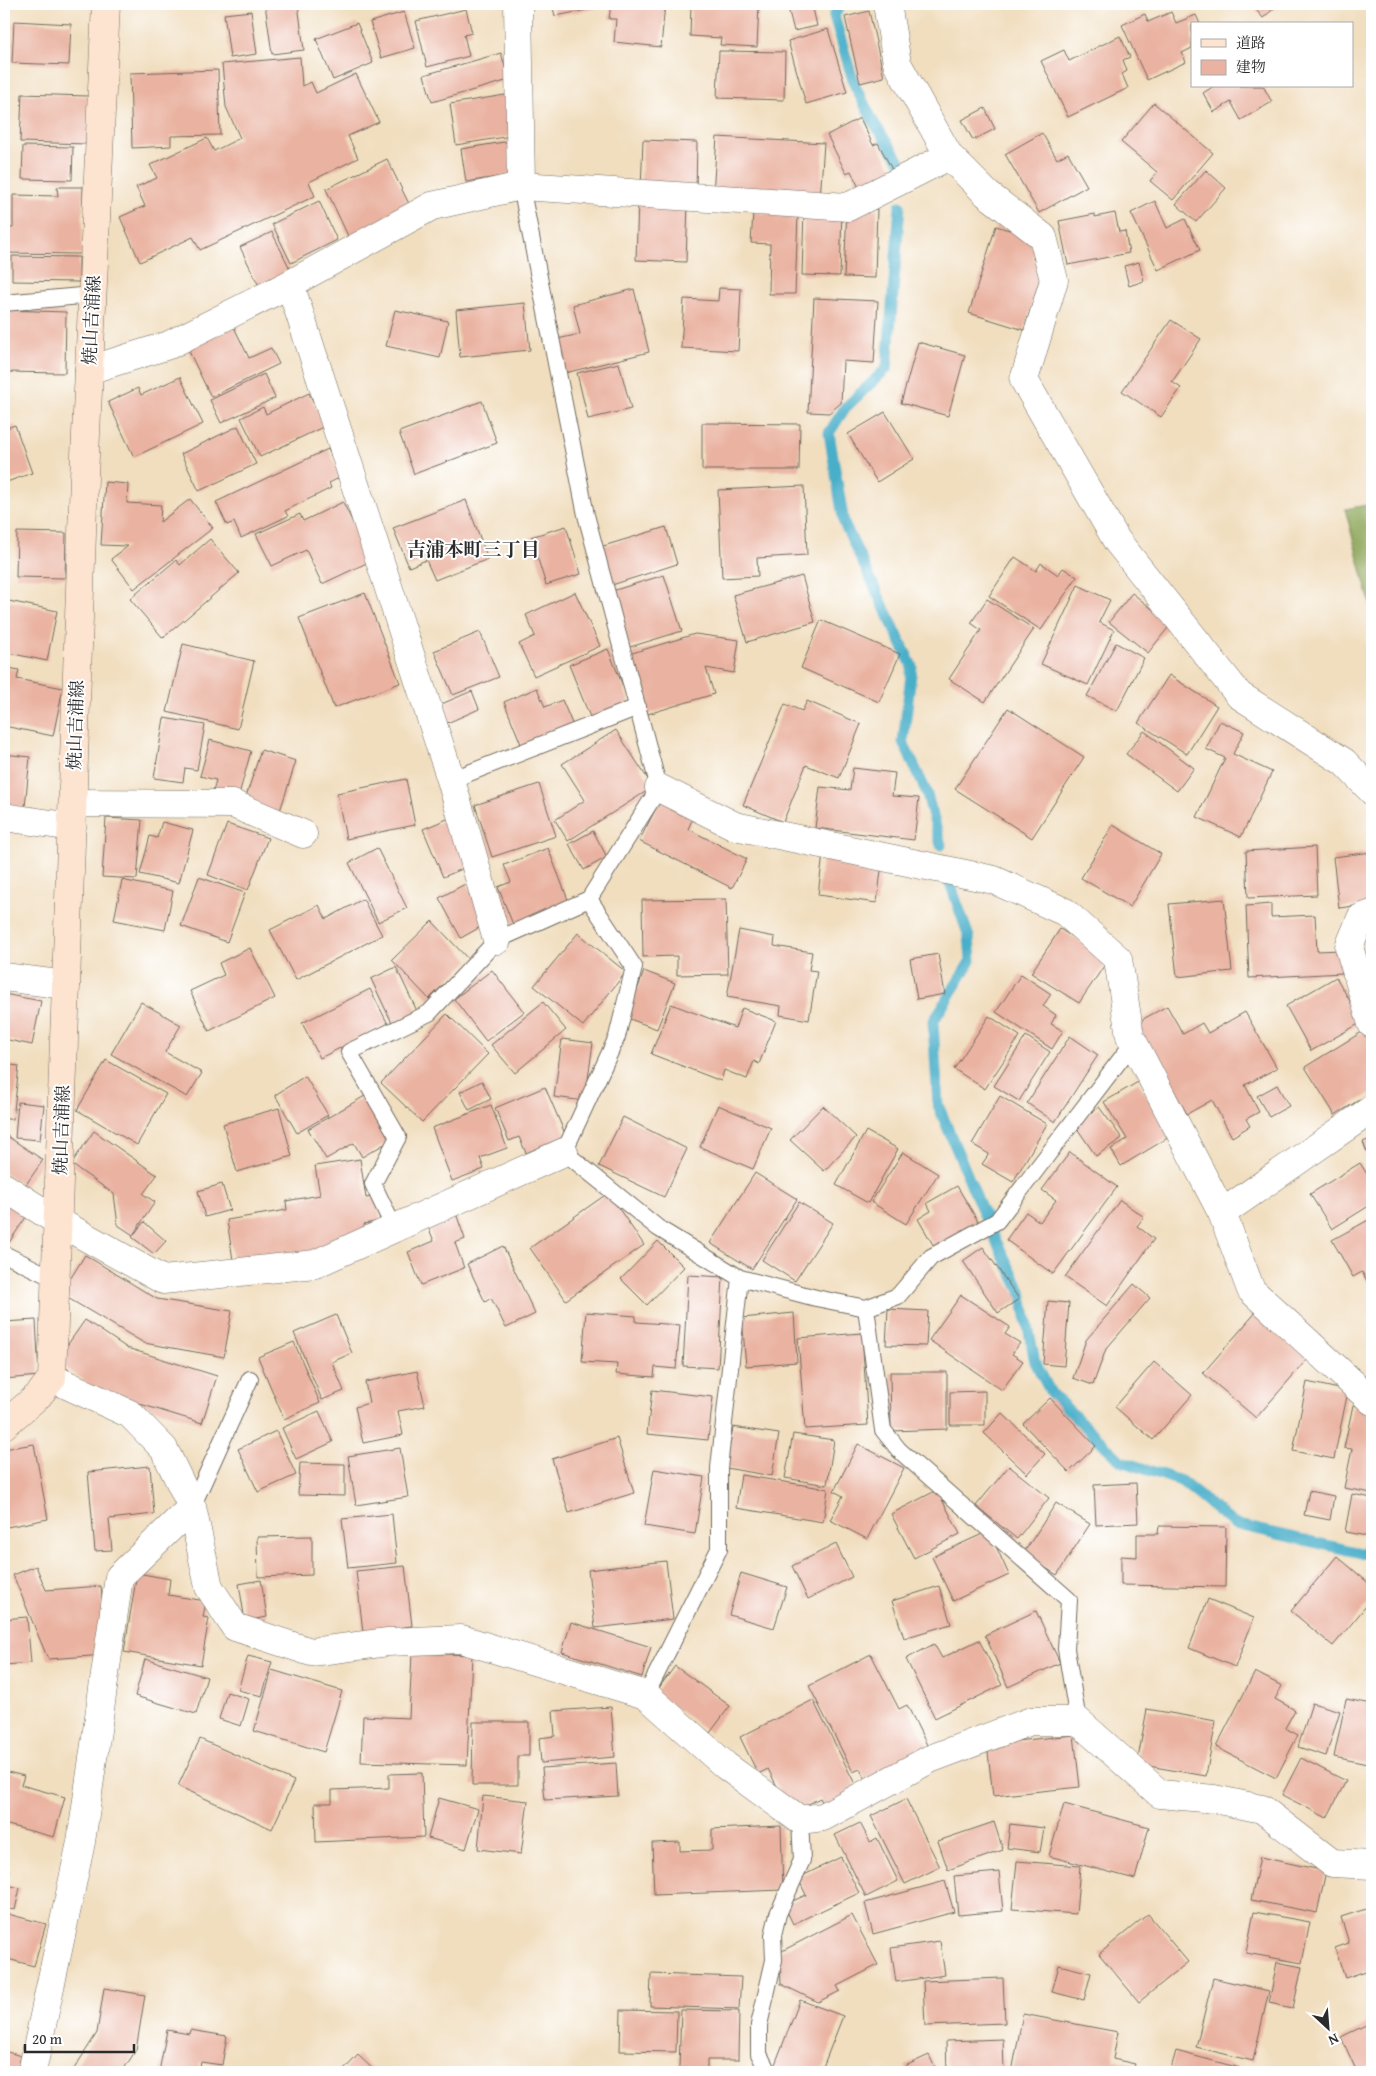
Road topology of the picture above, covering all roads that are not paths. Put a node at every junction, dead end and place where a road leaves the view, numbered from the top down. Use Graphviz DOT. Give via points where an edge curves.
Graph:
graph roads {
  1 [pos="106,4"];
  2 [pos="518,4"];
  3 [pos="887,4"];
  4 [pos="949,156"];
  5 [pos="521,186"];
  6 [pos="290,284"];
  7 [pos="92,295"];
  8 [pos="4,303"];
  9 [pos="88,370"];
  10 [pos="638,707"];
  11 [pos="451,780"];
  12 [pos="659,788"];
  13 [pos="1372,791"];
  14 [pos="72,815"];
  15 [pos="4,817"];
  16 [pos="304,834"];
  17 [pos="589,898"];
  18 [pos="1372,914"];
  19 [pos="497,940"];
  20 [pos="4,977"];
  21 [pos="66,985"];
  22 [pos="1372,1024"];
  23 [pos="1133,1043"];
  24 [pos="1372,1109"];
  25 [pos="564,1152"];
  26 [pos="4,1187"];
  27 [pos="1222,1213"];
  28 [pos="58,1221"];
  29 [pos="394,1228"];
  30 [pos="4,1254"];
  31 [pos="740,1278"];
  32 [pos="55,1279"];
  33 [pos="866,1308"];
  34 [pos="52,1378"];
  35 [pos="250,1378"];
  36 [pos="1372,1401"];
  37 [pos="4,1425"];
  38 [pos="192,1507"];
  39 [pos="646,1695"];
  40 [pos="1078,1720"];
  41 [pos="800,1820"];
  42 [pos="1372,1865"];
  43 [pos="32,2072"];
  44 [pos="768,2072"];
  1 -- 7 [label="main road, 焼山吉浦線"];
  2 -- 5 [label="street"];
  3 -- 4 [label="street" via="897,63"];
  4 -- 5 [label="street" via="848,206"];
  4 -- 13 [label="street" via="988,194 1043,237 1054,280 1024,380 1117,541 1239,696 1344,762"];
  5 -- 6 [label="street" via="432,206"];
  5 -- 10 [label="lane" via="586,515"];
  6 -- 9 [label="street" via="169,345"];
  6 -- 11 [label="street"];
  7 -- 8 [label="lane"];
  7 -- 9 [label="main road, 焼山吉浦線"];
  9 -- 14 [label="main road, 焼山吉浦線"];
  10 -- 11 [label="lane"];
  10 -- 12 [label="lane"];
  11 -- 19 [label="street"];
  12 -- 17 [label="lane"];
  12 -- 23 [label="street" via="735,826 994,880 1065,912 1118,959"];
  14 -- 15 [label="street"];
  14 -- 16 [label="street" via="233,804"];
  14 -- 21 [label="main road, 焼山吉浦線"];
  17 -- 19 [label="lane"];
  17 -- 25 [label="lane" via="634,967 617,1037"];
  18 -- 22 [label="street" via="1361,918 1349,947"];
  19 -- 29 [label="lane" via="429,1013 349,1052 398,1137 373,1184"];
  20 -- 21 [label="street"];
  21 -- 28 [label="main road, 焼山吉浦線"];
  23 -- 27 [label="street"];
  23 -- 33 [label="lane" via="997,1221 931,1257 898,1296"];
  24 -- 27 [label="street"];
  25 -- 29 [label="street"];
  25 -- 31 [label="lane" via="658,1228"];
  26 -- 28 [label="street"];
  27 -- 36 [label="street" via="1251,1290"];
  28 -- 29 [label="street" via="163,1280 314,1264"];
  28 -- 32 [label="main road, 焼山吉浦線"];
  30 -- 32 [label="lane"];
  31 -- 33 [label="lane"];
  31 -- 39 [label="lane" via="719,1468 719,1549"];
  32 -- 34 [label="main road, 焼山吉浦線"];
  33 -- 40 [label="lane" via="883,1430 899,1450 1069,1600 1066,1649"];
  34 -- 37 [label="main road" via="39,1395"];
  34 -- 38 [label="street" via="130,1414 164,1449"];
  35 -- 38 [label="lane"];
  38 -- 39 [label="street" via="209,1587 235,1627 311,1652 388,1642 461,1639"];
  38 -- 43 [label="street" via="119,1577 81,1842"];
  39 -- 41 [label="street" via="726,1766"];
  40 -- 41 [label="street" via="1031,1721 930,1759 823,1817"];
  40 -- 42 [label="street" via="1160,1794 1214,1799 1262,1809 1332,1863"];
  41 -- 44 [label="lane" via="802,1860 772,1935 774,1960 759,2025 759,2054"];
}
